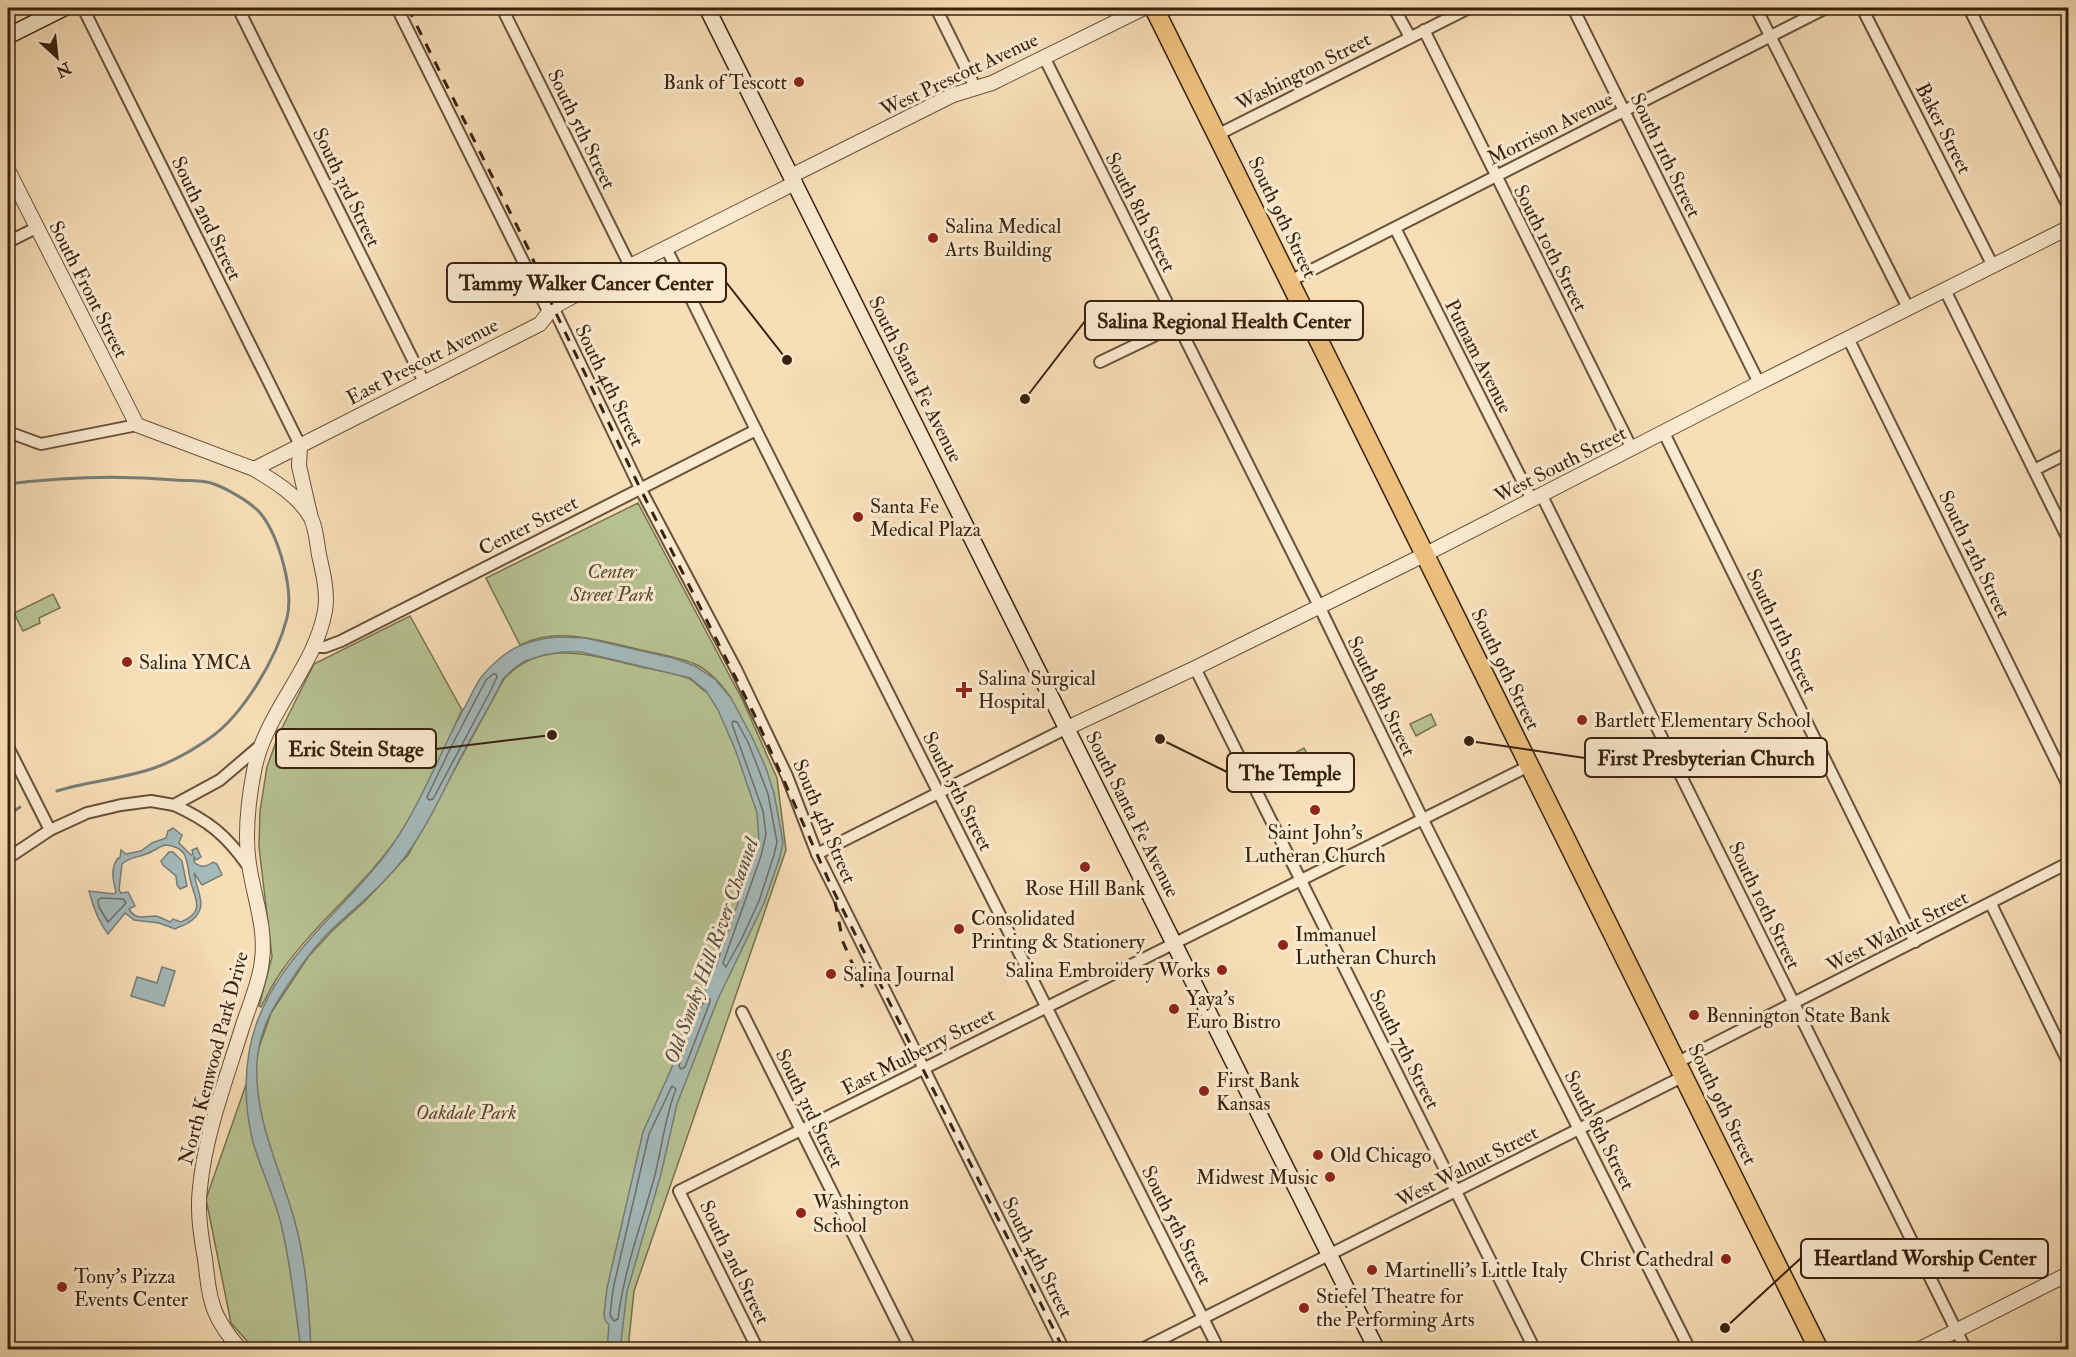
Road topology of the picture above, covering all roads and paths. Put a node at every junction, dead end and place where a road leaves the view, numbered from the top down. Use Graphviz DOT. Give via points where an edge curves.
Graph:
graph roads {
  1 [pos="64,8"];
  2 [pos="82,8"];
  3 [pos="238,8"];
  4 [pos="397,8"];
  5 [pos="502,8"];
  6 [pos="707,8"];
  7 [pos="936,8"];
  8 [pos="1144,8"];
  9 [pos="1154,8"];
  10 [pos="1394,8"];
  11 [pos="1469,8"];
  12 [pos="1573,8"];
  13 [pos="1756,8"];
  14 [pos="1826,8"];
  15 [pos="1863,8"];
  16 [pos="1969,8"];
  17 [pos="1424,30"];
  18 [pos="8,36"];
  19 [pos="1770,36"];
  20 [pos="1410,37"];
  21 [pos="1044,57"];
  22 [pos="975,87"];
  23 [pos="1624,111"];
  24 [pos="1217,135"];
  25 [pos="8,170"];
  26 [pos="1495,176"];
  27 [pos="793,180"];
  28 [pos="2068,206"];
  29 [pos="36,228"];
  30 [pos="1395,228"];
  31 [pos="2068,228"];
  32 [pos="8,242"];
  33 [pos="666,248"];
  34 [pos="630,266"];
  35 [pos="1994,266"];
  36 [pos="1290,281"];
  37 [pos="1945,290"];
  38 [pos="1908,308"];
  39 [pos="551,309"];
  40 [pos="1177,325"];
  41 [pos="1848,338"];
  42 [pos="1100,362"];
  43 [pos="424,382"];
  44 [pos="1759,383"];
  45 [pos="137,425"];
  46 [pos="756,430"];
  47 [pos="8,432"];
  48 [pos="1664,433"];
  49 [pos="300,446"];
  50 [pos="1632,449"];
  51 [pos="2068,453"];
  52 [pos="254,469"];
  53 [pos="2034,470"];
  54 [pos="640,488"];
  55 [pos="1537,498"];
  56 [pos="312,519"];
  57 [pos="2068,539"];
  58 [pos="1424,555"];
  59 [pos="1319,606"];
  60 [pos="314,647"];
  61 [pos="1196,668"];
  62 [pos="1067,728"];
  63 [pos="261,745"];
  64 [pos="8,747"];
  65 [pos="1529,766"];
  66 [pos="2068,785"];
  67 [pos="939,792"];
  68 [pos="174,805"];
  69 [pos="1423,820"];
  70 [pos="50,830"];
  71 [pos="817,854"];
  72 [pos="8,858"];
  73 [pos="2068,863"];
  74 [pos="249,868"];
  75 [pos="1301,881"];
  76 [pos="1990,904"];
  77 [pos="1915,942"];
  78 [pos="1174,943"];
  79 [pos="1794,1003"];
  80 [pos="1046,1006"];
  81 [pos="742,1012"];
  82 [pos="2068,1062"];
  83 [pos="924,1068"];
  84 [pos="1681,1069"];
  85 [pos="1579,1129"];
  86 [pos="800,1130"];
  87 [pos="679,1191"];
  88 [pos="1456,1191"];
  89 [pos="1330,1255"];
  90 [pos="2068,1274"];
  91 [pos="1204,1318"];
  92 [pos="1956,1330"];
  93 [pos="233,1347"];
  94 [pos="758,1350"];
  95 [pos="911,1350"];
  96 [pos="1064,1350"];
  97 [pos="1140,1350"];
  98 [pos="1219,1350"];
  99 [pos="1377,1350"];
  100 [pos="1535,1350"];
  101 [pos="1690,1350"];
  102 [pos="1819,1350"];
  103 [pos="1918,1350"];
  104 [pos="1966,1350"];
  1 -- 18 [label="main road"];
  2 -- 49 [label="street, South 2nd Street"];
  3 -- 43 [label="street, South 3rd Street"];
  4 -- 39 [label="street, South 4th Street"];
  5 -- 34 [label="street, South 5th Street"];
  6 -- 27 [label="main road, South Santa Fe Avenue"];
  7 -- 22 [label="street"];
  8 -- 21 [label="street, West Prescott Avenue"];
  9 -- 24 [label="main road, South 9th Street"];
  10 -- 20 [label="street"];
  11 -- 17 [label="street, Washington Street"];
  12 -- 23 [label="street, South 11th Street"];
  13 -- 19 [label="street"];
  14 -- 19 [label="street, Morrison Avenue"];
  15 -- 35 [label="street, Baker Street"];
  16 -- 28 [label="street"];
  17 -- 20 [label="street, Washington Street"];
  17 -- 26 [label="street, South 10th Street"];
  19 -- 23 [label="street, Morrison Avenue"];
  19 -- 38 [label="street"];
  20 -- 24 [label="street, Washington Street"];
  21 -- 22 [label="street, West Prescott Avenue" via="992,83"];
  21 -- 40 [label="street, South 8th Street"];
  22 -- 27 [label="street, West Prescott Avenue"];
  23 -- 26 [label="street, Morrison Avenue"];
  23 -- 44 [label="street, South 11th Street"];
  24 -- 36 [label="main road, South 9th Street"];
  25 -- 29 [label="street, South Front Street"];
  26 -- 30 [label="street, Morrison Avenue"];
  26 -- 50 [label="street, South 10th Street"];
  27 -- 33 [label="street, East Prescott Avenue"];
  27 -- 62 [label="main road, South Santa Fe Avenue"];
  29 -- 32 [label="street"];
  29 -- 45 [label="street, South Front Street"];
  30 -- 36 [label="street, Morrison Avenue"];
  30 -- 55 [label="street, Putnam Avenue"];
  31 -- 35 [label="street, West South Street"];
  33 -- 34 [label="street, East Prescott Avenue"];
  33 -- 46 [label="street, South 5th Street"];
  34 -- 39 [label="street, East Prescott Avenue"];
  35 -- 37 [label="street, West South Street"];
  36 -- 58 [label="main road, South 9th Street"];
  37 -- 38 [label="street, West South Street"];
  37 -- 53 [label="street"];
  38 -- 41 [label="street, West South Street"];
  39 -- 43 [label="street, East Prescott Avenue" via="540,324"];
  39 -- 54 [label="street, South 4th Street"];
  40 -- 42 [label="street"];
  40 -- 59 [label="street, South 8th Street"];
  41 -- 44 [label="street, West South Street"];
  41 -- 66 [label="street, South 12th Street"];
  43 -- 49 [label="street, East Prescott Avenue"];
  44 -- 48 [label="street, West South Street"];
  45 -- 47 [label="street" via="41,444"];
  45 -- 52 [label="street"];
  46 -- 54 [label="street, Center Street"];
  46 -- 67 [label="street, South 5th Street"];
  48 -- 50 [label="street, West South Street"];
  48 -- 77 [label="street, South 11th Street"];
  49 -- 52 [label="street, East Prescott Avenue"];
  49 -- 56 [label="street, North Kenwood Park Drive" via="299,466"];
  50 -- 55 [label="street, West South Street"];
  51 -- 53 [label="street"];
  52 -- 56 [label="street" via="292,496"];
  53 -- 57 [label="street"];
  54 -- 60 [label="street, Center Street" via="341,641"];
  54 -- 71 [label="street, South 4th Street" via="736,669 787,776"];
  55 -- 58 [label="street, West South Street"];
  55 -- 79 [label="street, South 10th Street"];
  56 -- 60 [label="street, North Kenwood Park Drive" via="325,601"];
  58 -- 59 [label="street, West South Street"];
  58 -- 65 [label="main road, South 9th Street"];
  59 -- 61 [label="street, West South Street"];
  59 -- 69 [label="street, South 8th Street"];
  60 -- 63 [label="street, North Kenwood Park Drive"];
  61 -- 62 [label="street, West South Street"];
  61 -- 75 [label="street, South 7th Street"];
  62 -- 67 [label="street"];
  62 -- 78 [label="main road, South Santa Fe Avenue"];
  63 -- 68 [label="street" via="220,780"];
  63 -- 74 [label="street, North Kenwood Park Drive" via="250,791"];
  64 -- 70 [label="street"];
  65 -- 69 [label="street, East Mulberry Street"];
  65 -- 84 [label="main road, South 9th Street"];
  67 -- 71 [label="street"];
  67 -- 80 [label="street, South 5th Street"];
  68 -- 70 [label="street" via="151,801 121,805 87,813"];
  68 -- 74 [label="street" via="220,831"];
  69 -- 75 [label="street, East Mulberry Street"];
  69 -- 85 [label="street, South 8th Street"];
  70 -- 72 [label="street"];
  71 -- 83 [label="street, South 4th Street"];
  73 -- 76 [label="street, West Walnut Street"];
  74 -- 93 [label="street, North Kenwood Park Drive" via="260,915 262,960 209,1136 200,1189 199,1221 210,1302"];
  75 -- 78 [label="street, East Mulberry Street"];
  75 -- 88 [label="street, South 7th Street"];
  76 -- 77 [label="street, West Walnut Street"];
  76 -- 82 [label="street"];
  77 -- 79 [label="street, West Walnut Street"];
  78 -- 80 [label="street, East Mulberry Street"];
  78 -- 89 [label="main road, South Santa Fe Avenue"];
  79 -- 84 [label="street, West Walnut Street"];
  79 -- 92 [label="street, South 10th Street"];
  80 -- 83 [label="street, East Mulberry Street"];
  80 -- 91 [label="street, South 5th Street"];
  81 -- 86 [label="street, South 3rd Street"];
  83 -- 86 [label="street, East Mulberry Street"];
  83 -- 96 [label="street, South 4th Street"];
  84 -- 85 [label="street, West Walnut Street"];
  84 -- 102 [label="main road, South 9th Street"];
  85 -- 88 [label="street, West Walnut Street"];
  85 -- 101 [label="street, South 8th Street"];
  86 -- 87 [label="street, East Mulberry Street"];
  86 -- 95 [label="street, South 3rd Street"];
  87 -- 94 [label="street, South 2nd Street"];
  88 -- 89 [label="street, West Walnut Street"];
  88 -- 100 [label="street, South 7th Street"];
  89 -- 91 [label="street, West Walnut Street"];
  89 -- 99 [label="main road, South Santa Fe Avenue"];
  90 -- 92 [label="street"];
  91 -- 97 [label="street, West Walnut Street"];
  91 -- 98 [label="street, South 5th Street"];
  92 -- 103 [label="street"];
  92 -- 104 [label="street, South 10th Street"];
}
